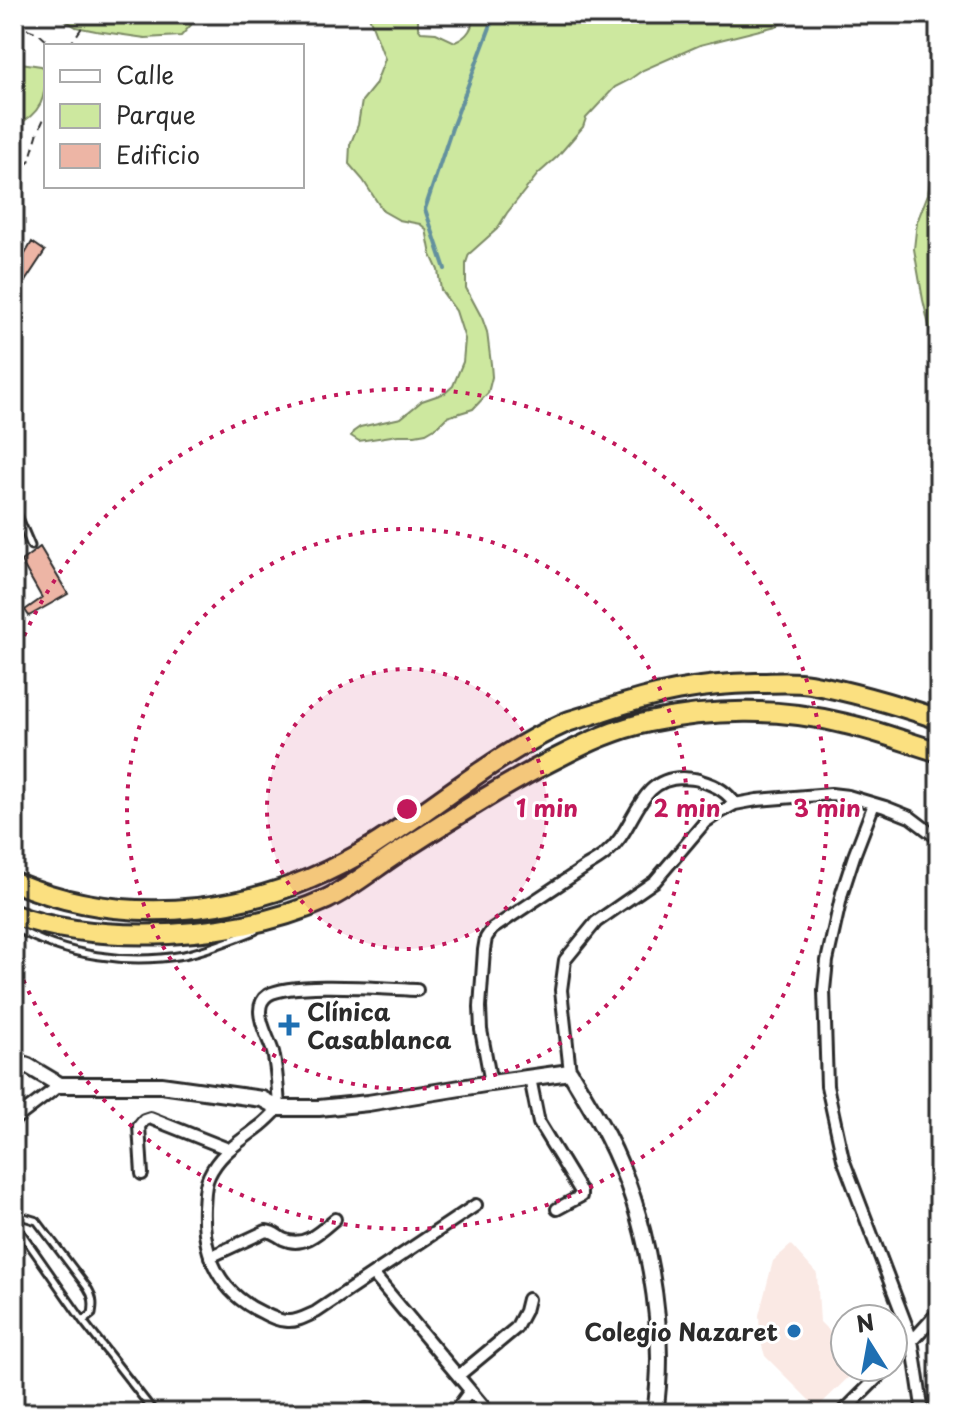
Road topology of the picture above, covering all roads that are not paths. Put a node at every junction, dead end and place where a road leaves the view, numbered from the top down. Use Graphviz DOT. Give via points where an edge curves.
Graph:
graph roads {
  1 [pos="14,506"];
  2 [pos="31,546"];
  3 [pos="939,719"];
  4 [pos="939,752"];
  5 [pos="735,804"];
  6 [pos="874,804"];
  7 [pos="939,839"];
  8 [pos="14,882"];
  9 [pos="291,914"];
  10 [pos="14,915"];
  11 [pos="14,927"];
  12 [pos="417,990"];
  13 [pos="14,1061"];
  14 [pos="570,1072"];
  15 [pos="530,1078"];
  16 [pos="491,1083"];
  17 [pos="60,1085"];
  18 [pos="279,1108"];
  19 [pos="14,1120"];
  20 [pos="228,1149"];
  21 [pos="142,1174"];
  22 [pos="476,1205"];
  23 [pos="557,1209"];
  24 [pos="14,1215"];
  25 [pos="335,1219"];
  26 [pos="210,1257"];
  27 [pos="373,1274"];
  28 [pos="528,1299"];
  29 [pos="939,1311"];
  30 [pos="83,1321"];
  31 [pos="912,1340"];
  32 [pos="909,1343"];
  33 [pos="458,1376"];
  34 [pos="872,1383"];
  35 [pos="470,1391"];
  36 [pos="366,1409"];
  37 [pos="155,1413"];
  38 [pos="400,1413"];
  39 [pos="454,1413"];
  40 [pos="489,1413"];
  41 [pos="655,1413"];
  42 [pos="842,1413"];
  43 [pos="923,1413"];
  1 -- 2 [label="lane"];
  3 -- 8 [label="highway" via="808,684 684,688 567,722 507,755 372,847 309,880 249,898 172,911 100,907"];
  4 -- 9 [label="highway" via="796,714 747,712 648,722 604,735 517,778 331,897"];
  5 -- 6 [label="street" via="831,794"];
  5 -- 14 [label="street" via="705,822 655,881 596,922 565,960 561,990"];
  5 -- 16 [label="street" via="729,794 696,779 661,781 603,857 492,929 484,950 480,1007"];
  6 -- 7 [label="street" via="910,817"];
  6 -- 31 [label="street" via="842,893 827,961 827,1086 843,1159"];
  9 -- 10 [label="highway" via="200,932 136,935 79,930"];
  9 -- 11 [label="lane" via="186,955 124,960 60,948"];
  12 -- 18 [label="street" via="314,987 262,999"];
  13 -- 17 [label="main road"];
  14 -- 15 [label="main road"];
  14 -- 41 [label="main road" via="608,1137 641,1227 657,1325"];
  15 -- 16 [label="main road"];
  15 -- 23 [label="street" via="539,1123 581,1192"];
  16 -- 18 [label="main road" via="368,1103"];
  17 -- 18 [label="main road" via="161,1085 262,1099"];
  17 -- 19 [label="street"];
  18 -- 20 [label="street"];
  20 -- 21 [label="street" via="150,1118 139,1126"];
  20 -- 26 [label="street" via="205,1191"];
  22 -- 27 [label="street"];
  24 -- 30 [label="lane"];
  24 -- 30 [label="lane" via="37,1221 87,1287 94,1305"];
  25 -- 26 [label="street" via="302,1241 266,1231"];
  26 -- 27 [label="street" via="233,1294 288,1322 316,1312"];
  27 -- 33 [label="street"];
  28 -- 33 [label="street" via="516,1328"];
  29 -- 31 [label="street"];
  30 -- 37 [label="lane"];
  31 -- 32 [label="street"];
  31 -- 43 [label="street"];
  33 -- 35 [label="street"];
  34 -- 42 [label="street"];
  35 -- 39 [label="street"];
  35 -- 40 [label="street"];
  36 -- 38 [label="street"];
}
